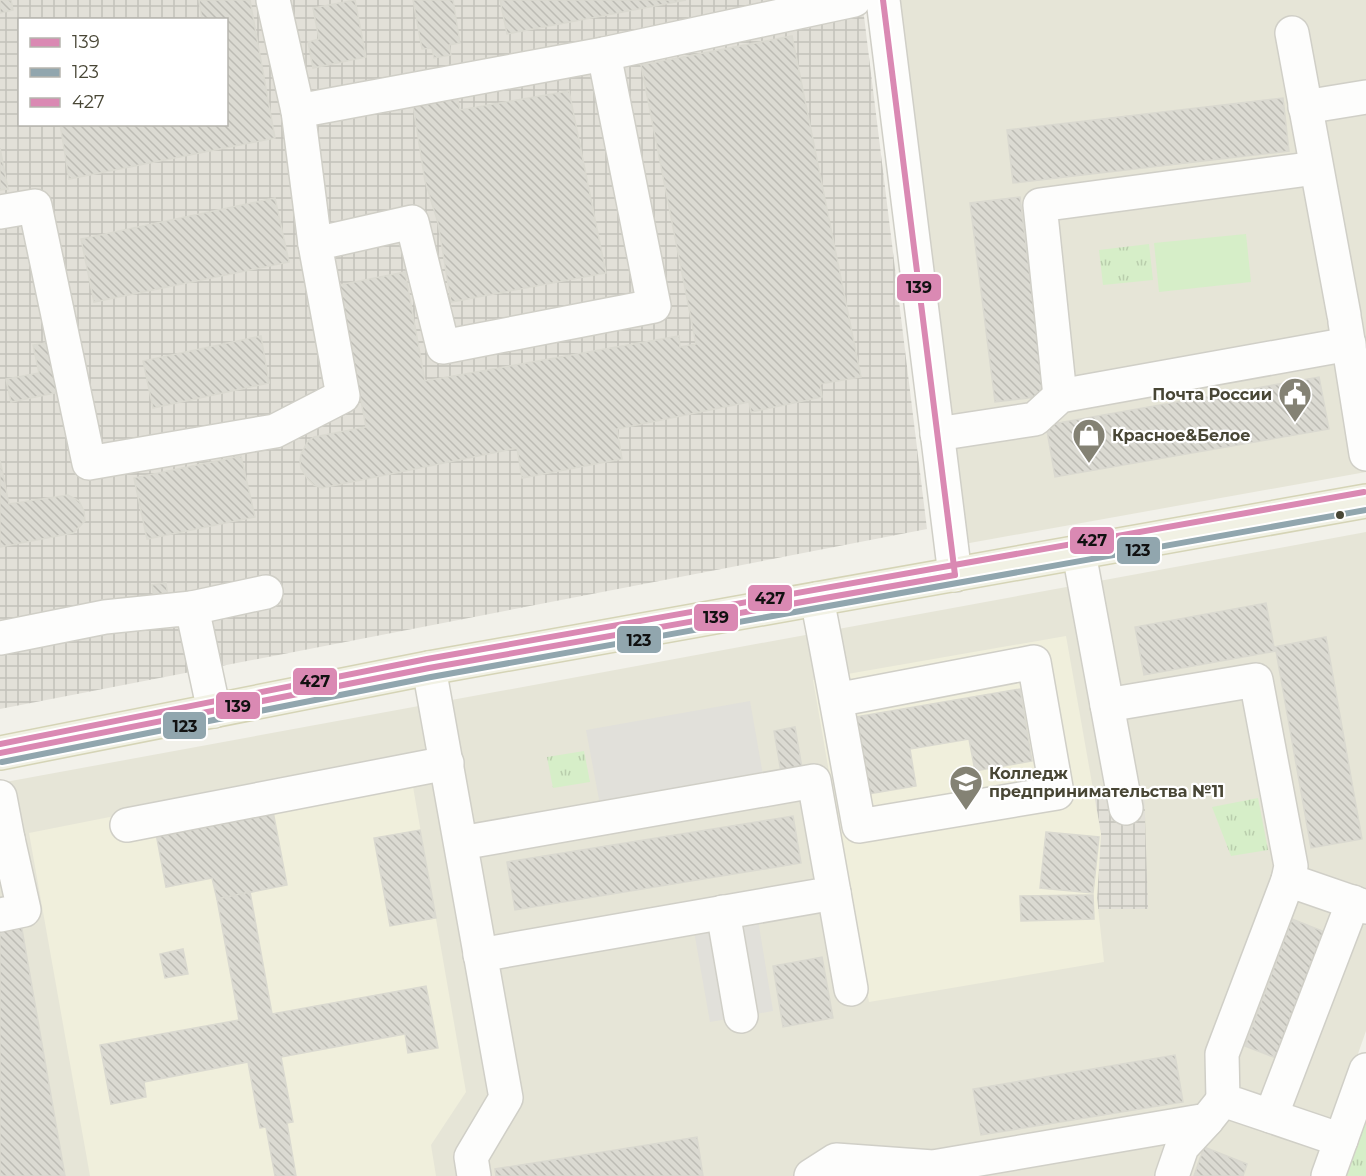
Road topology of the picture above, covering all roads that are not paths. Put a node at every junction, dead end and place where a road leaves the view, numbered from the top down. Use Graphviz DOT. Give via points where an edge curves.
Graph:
graph roads {
  1 [pos="273,0"];
  2 [pos="854,0"];
  3 [pos="883,0"];
  4 [pos="1292,33"];
  5 [pos="604,54"];
  6 [pos="1366,97"];
  7 [pos="1305,107"];
  8 [pos="298,111"];
  9 [pos="1316,168"];
  10 [pos="0,212"];
  11 [pos="315,244"];
  12 [pos="1353,323"];
  13 [pos="1060,396"];
  14 [pos="1364,420"];
  15 [pos="937,434"];
  16 [pos="1366,454"];
  17 [pos="1366,501"];
  18 [pos="1079,553"];
  19 [pos="955,575"];
  20 [pos="266,592"];
  21 [pos="818,599"];
  22 [pos="192,608"];
  23 [pos="0,639"];
  24 [pos="429,668"];
  25 [pos="836,700"];
  26 [pos="1107,705"];
  27 [pos="214,711"];
  28 [pos="0,753"];
  29 [pos="447,763"];
  30 [pos="0,797"];
  31 [pos="1126,808"];
  32 [pos="127,825"];
  33 [pos="4,839"];
  34 [pos="461,843"];
  35 [pos="1288,880"];
  36 [pos="834,893"];
  37 [pos="1359,905"];
  38 [pos="723,912"];
  39 [pos="0,915"];
  40 [pos="480,955"];
  41 [pos="851,989"];
  42 [pos="741,1016"];
  43 [pos="1366,1070"];
  44 [pos="1215,1110"];
  45 [pos="1271,1116"];
  46 [pos="1341,1140"];
  47 [pos="474,1176"];
  48 [pos="811,1176"];
  49 [pos="1172,1176"];
  50 [pos="1328,1176"];
  1 -- 8 [label="street"];
  2 -- 5 [label="street"];
  3 -- 15 [label="street"];
  4 -- 7 [label="street"];
  5 -- 8 [label="street"];
  5 -- 11 [label="street" via="654,306 443,347 412,222"];
  6 -- 7 [label="street"];
  7 -- 9 [label="street"];
  8 -- 11 [label="street"];
  9 -- 12 [label="street"];
  9 -- 13 [label="street" via="1040,206"];
  10 -- 11 [label="street" via="35,206 89,463 274,431 343,396"];
  12 -- 13 [label="street"];
  12 -- 14 [label="street"];
  13 -- 15 [label="street" via="1035,419"];
  14 -- 16 [label="street"];
  15 -- 19 [label="street"];
  17 -- 18 [label="main road"];
  18 -- 19 [label="main road"];
  18 -- 26 [label="street"];
  19 -- 21 [label="main road"];
  20 -- 22 [label="street"];
  21 -- 24 [label="main road"];
  21 -- 25 [label="street"];
  22 -- 23 [label="street" via="105,617"];
  22 -- 27 [label="street"];
  24 -- 27 [label="main road"];
  24 -- 29 [label="street"];
  25 -- 25 [label="street" via="859,826 1057,793 1034,662"];
  26 -- 31 [label="street"];
  26 -- 35 [label="street" via="1256,680 1291,866"];
  27 -- 28 [label="main road"];
  29 -- 32 [label="street"];
  29 -- 34 [label="street"];
  30 -- 33 [label="street"];
  33 -- 39 [label="street" via="24,910"];
  34 -- 36 [label="street" via="814,781"];
  34 -- 40 [label="street"];
  35 -- 37 [label="street"];
  35 -- 44 [label="street" via="1222,1054"];
  36 -- 38 [label="street"];
  36 -- 41 [label="street"];
  37 -- 45 [label="street"];
  38 -- 40 [label="street"];
  38 -- 42 [label="street"];
  40 -- 47 [label="street" via="506,1098 471,1156"];
  43 -- 46 [label="street"];
  44 -- 45 [label="street"];
  44 -- 48 [label="street" via="933,1167 836,1160"];
  44 -- 49 [label="street" via="1182,1147"];
  45 -- 46 [label="street"];
  46 -- 50 [label="street"];
}
